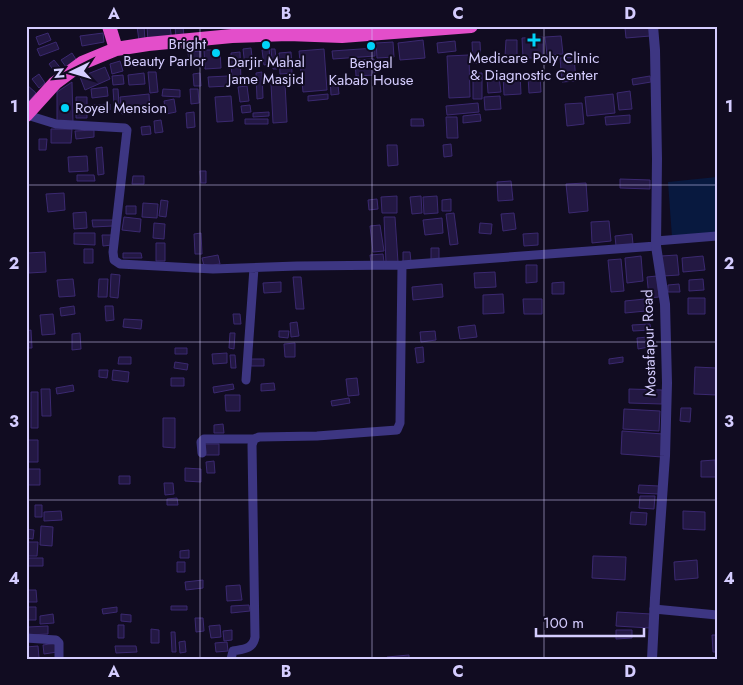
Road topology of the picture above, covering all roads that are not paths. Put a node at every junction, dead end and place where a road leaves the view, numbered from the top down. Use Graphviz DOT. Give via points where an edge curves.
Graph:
graph roads {
  1 [pos="109,26"];
  2 [pos="471,26"];
  3 [pos="653,26"];
  4 [pos="116,49"];
  5 [pos="26,115"];
  6 [pos="717,236"];
  7 [pos="656,244"];
  8 [pos="402,265"];
  9 [pos="254,268"];
  10 [pos="246,380"];
  11 [pos="254,439"];
  12 [pos="202,453"];
  13 [pos="654,609"];
  14 [pos="717,615"];
  15 [pos="26,638"];
  16 [pos="59,659"];
  17 [pos="231,659"];
  18 [pos="652,659"];
  1 -- 4 [label="highway"];
  2 -- 4 [label="highway" via="342,36 232,36"];
  3 -- 7 [label="street, Mostafapur Road" via="656,50"];
  4 -- 5 [label="highway" via="82,64 55,83"];
  5 -- 9 [label="street" via="56,124 127,130 114,260 120,264 213,270"];
  6 -- 7 [label="street"];
  7 -- 8 [label="street"];
  7 -- 13 [label="street, Mostafapur Road" via="665,304 667,383"];
  8 -- 9 [label="street"];
  8 -- 11 [label="street" via="400,423 397,430"];
  9 -- 10 [label="street"];
  11 -- 12 [label="street" via="204,439"];
  11 -- 17 [label="street" via="255,637 250,648 233,651"];
  13 -- 14 [label="street"];
  13 -- 18 [label="street, Mostafapur Road"];
  15 -- 16 [label="street" via="56,640"];
}
